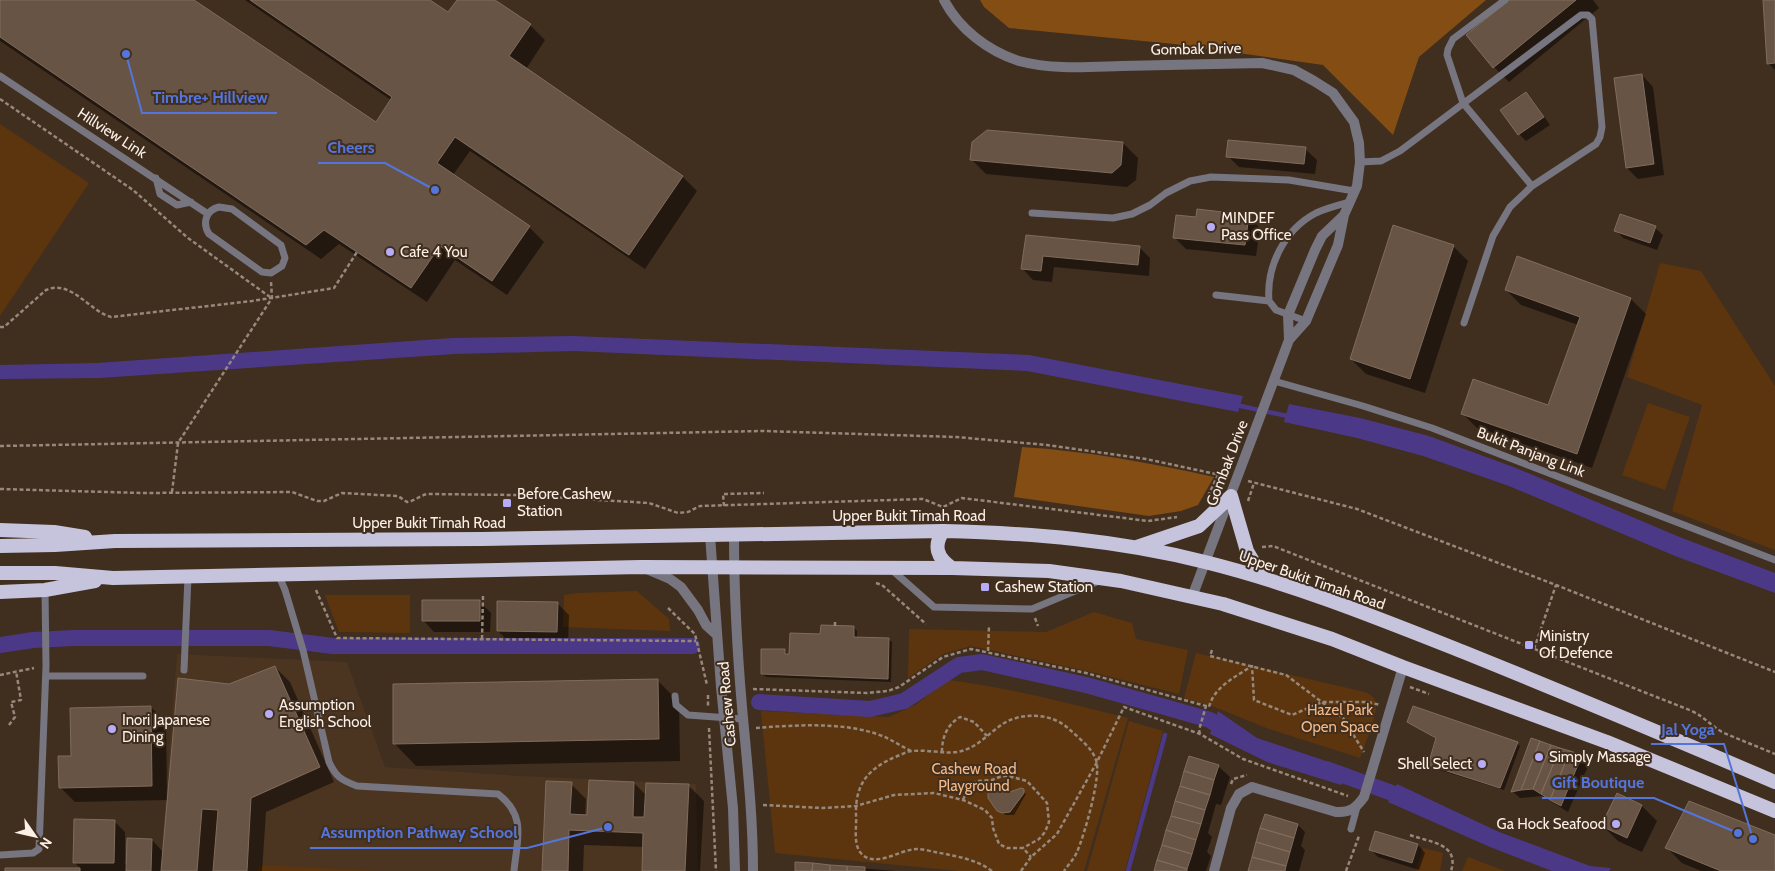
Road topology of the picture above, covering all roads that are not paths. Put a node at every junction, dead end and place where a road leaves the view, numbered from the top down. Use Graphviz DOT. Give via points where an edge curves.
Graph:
graph roads {
  1 [pos="944,0"];
  2 [pos="1505,0"];
  3 [pos="0,76"];
  4 [pos="1463,103"];
  5 [pos="1360,162"];
  6 [pos="156,178"];
  7 [pos="1532,186"];
  8 [pos="1354,191"];
  9 [pos="191,202"];
  10 [pos="1350,202"];
  11 [pos="1032,213"];
  12 [pos="208,214"];
  13 [pos="1344,215"];
  14 [pos="1216,295"];
  15 [pos="1269,301"];
  16 [pos="1288,315"];
  17 [pos="1306,321"];
  18 [pos="1464,323"];
  19 [pos="1289,340"];
  20 [pos="1274,381"];
  21 [pos="1232,496"];
  22 [pos="0,530"];
  23 [pos="943,531"];
  24 [pos="710,535"];
  25 [pos="734,535"];
  26 [pos="116,541"];
  27 [pos="0,546"];
  28 [pos="1136,547"];
  29 [pos="1775,560"];
  30 [pos="1204,562"];
  31 [pos="641,567"];
  32 [pos="712,567"];
  33 [pos="734,568"];
  34 [pos="891,568"];
  35 [pos="952,568"];
  36 [pos="0,573"];
  37 [pos="279,576"];
  38 [pos="188,577"];
  39 [pos="114,578"];
  40 [pos="1263,578"];
  41 [pos="1104,579"];
  42 [pos="45,590"];
  43 [pos="0,592"];
  44 [pos="1192,596"];
  45 [pos="717,635"];
  46 [pos="1403,667"];
  47 [pos="184,670"];
  48 [pos="46,676"];
  49 [pos="143,676"];
  50 [pos="675,696"];
  51 [pos="724,718"];
  52 [pos="743,719"];
  53 [pos="1775,782"];
  54 [pos="1361,801"];
  55 [pos="1775,811"];
  56 [pos="1351,829"];
  57 [pos="0,855"];
  58 [pos="514,871"];
  59 [pos="734,871"];
  60 [pos="753,871"];
  61 [pos="1214,871"];
  1 -- 5 [label="street, Gombak Drive" via="957,20 975,37 1019,61 1054,67 1262,63 1294,70 1333,93 1354,122 1360,143"];
  2 -- 4 [label="lane" via="1453,40 1448,48 1447,55"];
  3 -- 6 [label="lane, Hillview Link"];
  4 -- 5 [label="lane" via="1400,151 1381,161"];
  4 -- 7 [label="lane"];
  4 -- 7 [label="lane" via="1581,15 1592,19 1602,127 1600,137 1596,144"];
  5 -- 8 [label="street, Gombak Drive"];
  6 -- 9 [label="lane, Hillview Link"];
  6 -- 9 [label="lane" via="160,194 177,206"];
  7 -- 18 [label="lane" via="1510,207 1493,236"];
  8 -- 10 [label="street, Gombak Drive"];
  8 -- 11 [label="lane" via="1289,180 1211,177 1190,181 1132,214 1113,218"];
  9 -- 12 [label="lane, Hillview Link"];
  10 -- 13 [label="street, Gombak Drive"];
  10 -- 15 [label="lane" via="1318,212 1290,232 1277,254 1268,290"];
  12 -- 12 [label="lane" via="215,208 228,207 281,245 285,253 284,262 271,273 258,270 209,234 205,222"];
  13 -- 16 [label="street, Gombak Drive" via="1322,236"];
  13 -- 17 [label="street, Gombak Drive" via="1338,245"];
  14 -- 15 [label="lane"];
  15 -- 16 [label="lane" via="1276,310"];
  16 -- 17 [label="lane"];
  16 -- 19 [label="street, Gombak Drive"];
  17 -- 19 [label="street, Gombak Drive"];
  19 -- 20 [label="street, Gombak Drive"];
  20 -- 21 [label="street, Gombak Drive"];
  20 -- 29 [label="lane, Bukit Panjang Link" via="1432,428"];
  21 -- 28 [label="highway" via="1198,526"];
  21 -- 30 [label="street, Gombak Drive"];
  21 -- 40 [label="highway" via="1247,551"];
  22 -- 26 [label="highway" via="54,532"];
  23 -- 25 [label="highway, Upper Bukit Timah Road"];
  23 -- 28 [label="highway, Upper Bukit Timah Road" via="1054,536"];
  23 -- 35 [label="highway" via="938,539 938,555"];
  24 -- 25 [label="highway, Upper Bukit Timah Road"];
  24 -- 26 [label="highway, Upper Bukit Timah Road"];
  24 -- 32 [label="street, Cashew Road"];
  25 -- 33 [label="street, Cashew Road"];
  26 -- 27 [label="highway, Upper Bukit Timah Road"];
  28 -- 30 [label="highway, Upper Bukit Timah Road"];
  30 -- 40 [label="highway, Upper Bukit Timah Road"];
  30 -- 44 [label="street, Gombak Drive"];
  31 -- 32 [label="highway"];
  31 -- 37 [label="highway"];
  31 -- 45 [label="street" via="670,579 680,587 706,625"];
  32 -- 33 [label="highway"];
  32 -- 45 [label="street, Cashew Road"];
  33 -- 34 [label="highway"];
  33 -- 52 [label="street, Cashew Road"];
  34 -- 35 [label="highway"];
  34 -- 41 [label="lane" via="934,607 1032,609"];
  35 -- 41 [label="highway" via="1049,572"];
  36 -- 39 [label="highway" via="55,572"];
  37 -- 38 [label="highway"];
  37 -- 58 [label="lane" via="303,650 334,774 357,786 498,794 509,802 518,824"];
  38 -- 39 [label="highway"];
  38 -- 47 [label="lane"];
  39 -- 42 [label="highway"];
  40 -- 53 [label="highway, Upper Bukit Timah Road" via="1415,633 1603,708"];
  41 -- 44 [label="highway"];
  42 -- 43 [label="highway"];
  42 -- 48 [label="lane"];
  44 -- 46 [label="highway" via="1332,639"];
  45 -- 51 [label="street, Cashew Road"];
  46 -- 54 [label="street"];
  46 -- 55 [label="highway" via="1607,742"];
  48 -- 49 [label="lane"];
  48 -- 57 [label="lane" via="39,849 33,853"];
  50 -- 51 [label="lane" via="676,705 686,714"];
  51 -- 52 [label="lane"];
  51 -- 59 [label="street, Cashew Road" via="733,808"];
  52 -- 60 [label="street, Cashew Road" via="752,808"];
  54 -- 56 [label="lane"];
  54 -- 61 [label="street" via="1346,813 1252,788 1239,794 1231,808"];
}
